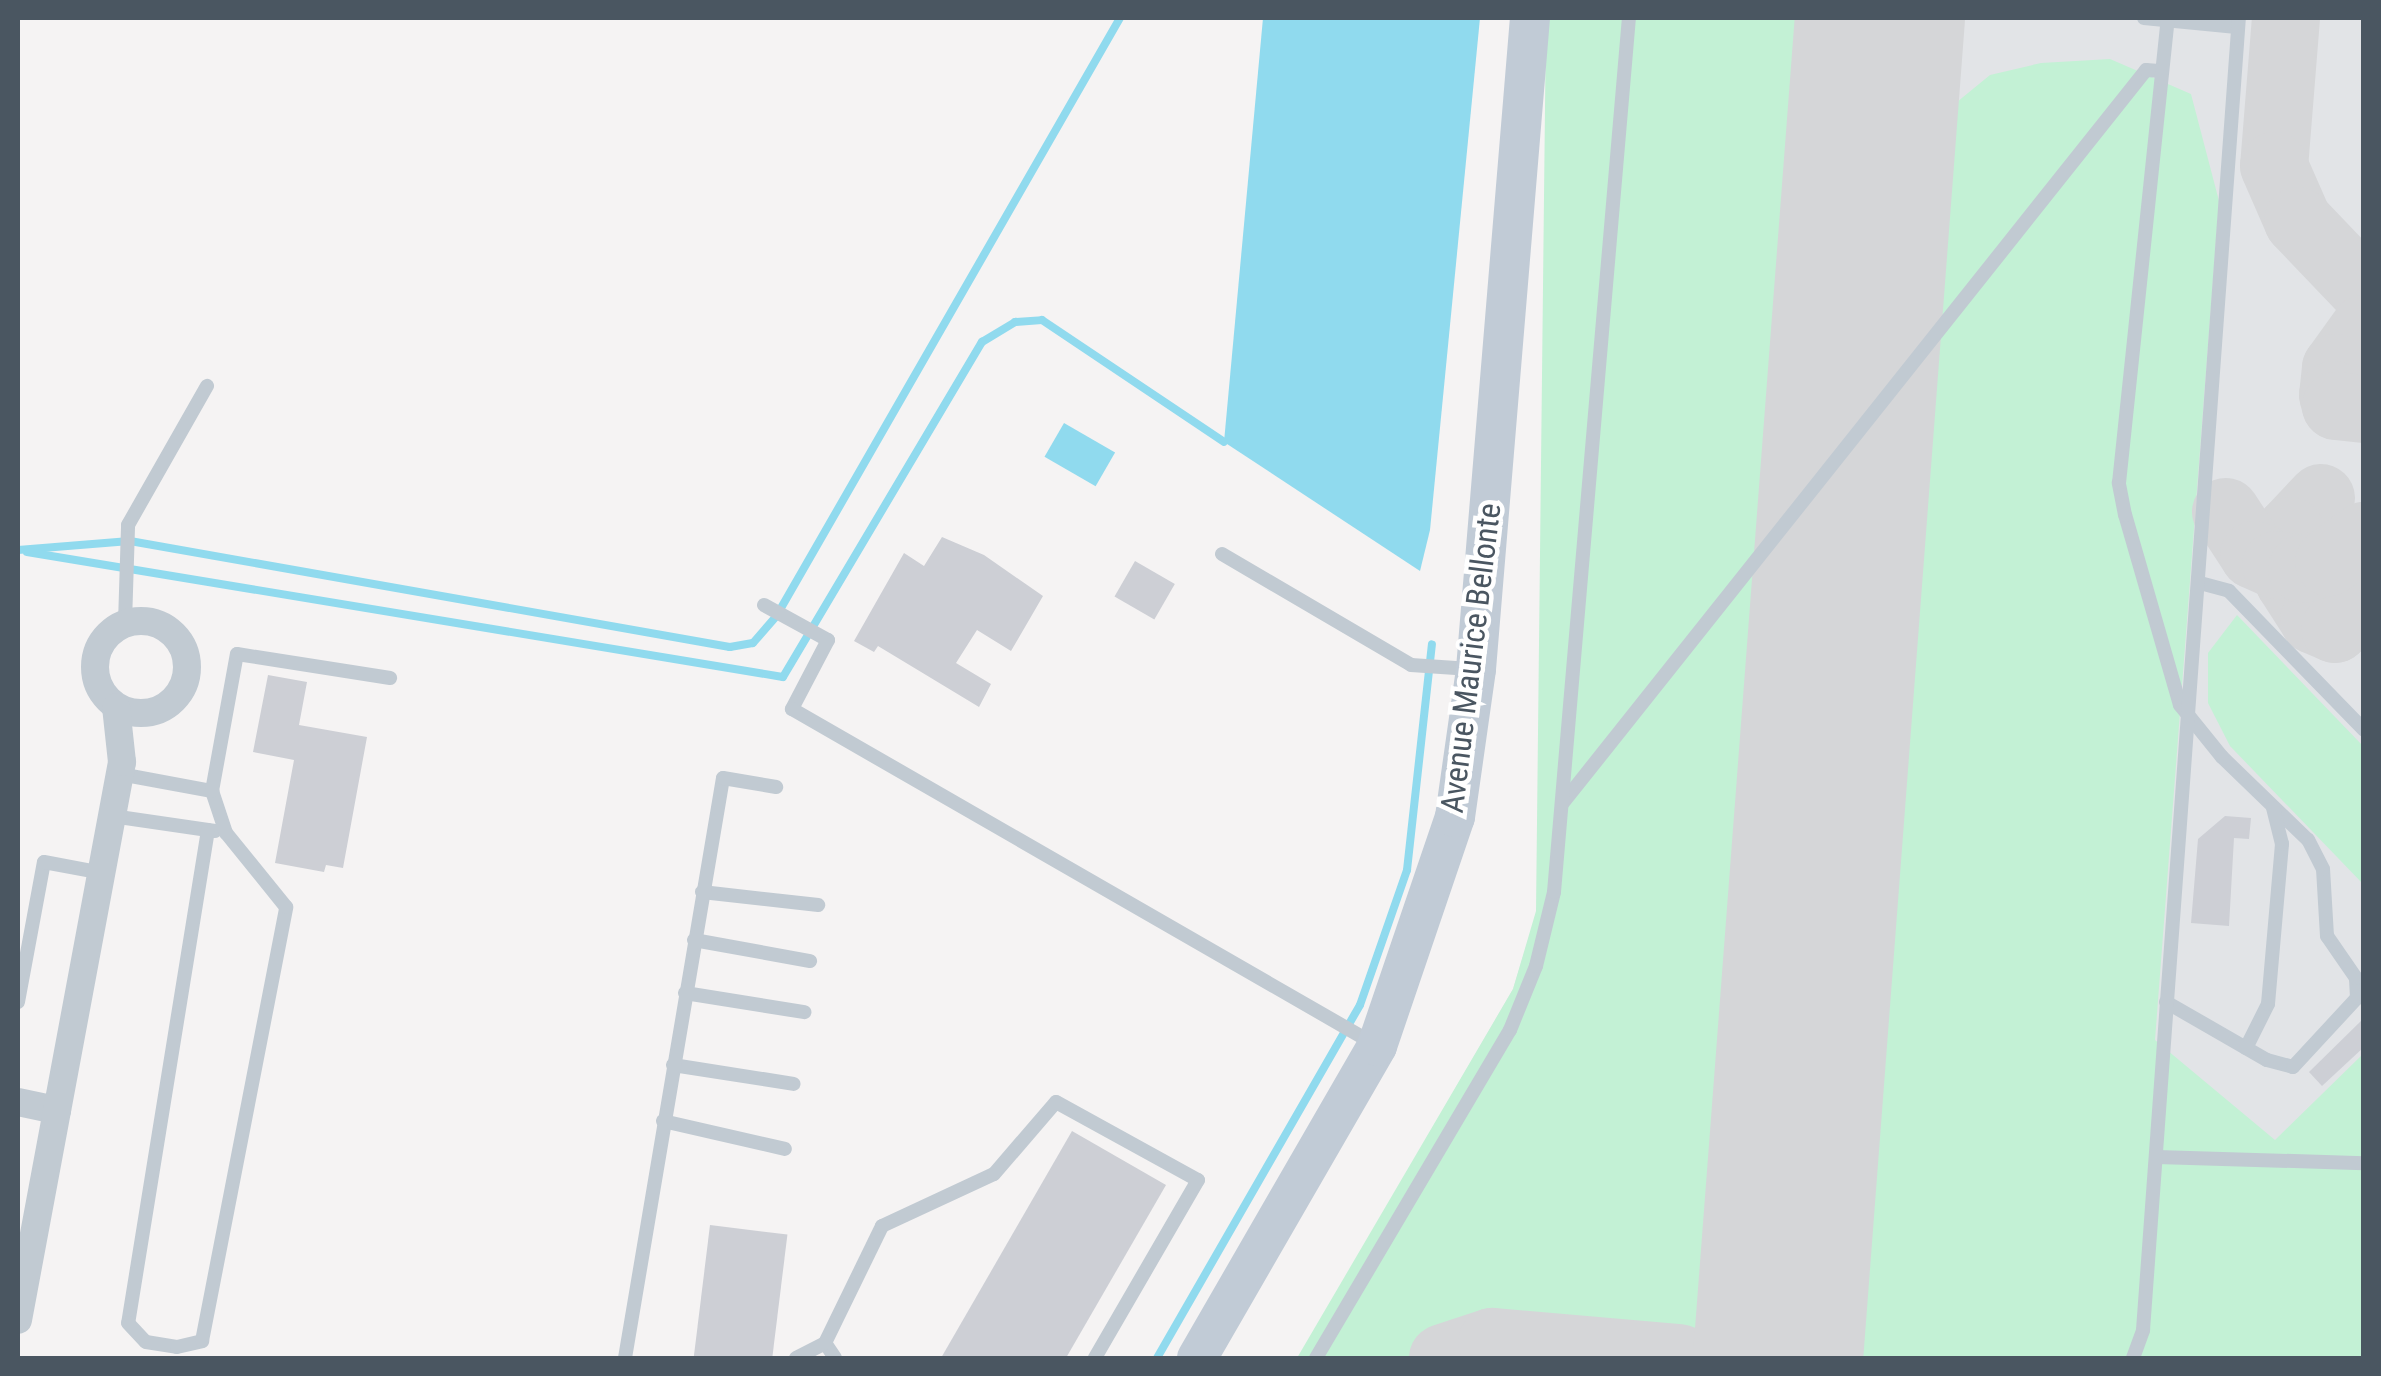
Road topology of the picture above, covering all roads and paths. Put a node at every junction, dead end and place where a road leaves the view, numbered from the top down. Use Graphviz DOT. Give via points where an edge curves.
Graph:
graph roads {
  1 [pos="1530,18"];
  2 [pos="1629,18"];
  3 [pos="2144,18"];
  4 [pos="2168,19"];
  5 [pos="2238,22"];
  6 [pos="2162,70"];
  7 [pos="207,386"];
  8 [pos="1222,554"];
  9 [pos="2200,583"];
  10 [pos="764,605"];
  11 [pos="125,624"];
  12 [pos="1462,668"];
  13 [pos="390,678"];
  14 [pos="116,707"];
  15 [pos="152,711"];
  16 [pos="2191,722"];
  17 [pos="2364,730"];
  18 [pos="121,768"];
  19 [pos="776,787"];
  20 [pos="212,791"];
  21 [pos="1562,805"];
  22 [pos="2273,807"];
  23 [pos="112,816"];
  24 [pos="208,830"];
  25 [pos="226,833"];
  26 [pos="102,873"];
  27 [pos="702,892"];
  28 [pos="818,905"];
  29 [pos="694,940"];
  30 [pos="810,962"];
  31 [pos="685,993"];
  32 [pos="18,1002"];
  33 [pos="2166,1002"];
  34 [pos="804,1012"];
  35 [pos="1369,1042"];
  36 [pos="2246,1048"];
  37 [pos="673,1065"];
  38 [pos="794,1084"];
  39 [pos="18,1102"];
  40 [pos="57,1110"];
  41 [pos="663,1121"];
  42 [pos="786,1148"];
  43 [pos="2157,1157"];
  44 [pos="2364,1164"];
  45 [pos="18,1320"];
  46 [pos="825,1343"];
  47 [pos="2137,1356"];
  48 [pos="624,1358"];
  49 [pos="796,1358"];
  50 [pos="835,1358"];
  51 [pos="1095,1358"];
  52 [pos="1197,1358"];
  53 [pos="1316,1358"];
  1 -- 12 [label="street, Avenue Maurice Bellonte"];
  2 -- 21 [label="lane"];
  3 -- 4 [label="lane"];
  4 -- 5 [label="lane"];
  4 -- 6 [label="lane"];
  5 -- 9 [label="lane"];
  6 -- 16 [label="lane" via="2119,483 2169,668"];
  6 -- 21 [label="lane" via="2146,70"];
  7 -- 11 [label="lane" via="128,525"];
  8 -- 12 [label="lane" via="1414,665"];
  9 -- 16 [label="lane"];
  9 -- 17 [label="lane" via="2229,591"];
  10 -- 35 [label="lane" via="828,640 792,710"];
  11 -- 14 [label="street" via="103,640 95,666 102,691"];
  11 -- 15 [label="street" via="156,624 184,652 180,690"];
  12 -- 35 [label="street, Avenue Maurice Bellonte" via="1455,817"];
  13 -- 20 [label="lane" via="237,654"];
  14 -- 15 [label="street"];
  14 -- 18 [label="street"];
  15 -- 18 [label="street"];
  16 -- 22 [label="lane"];
  16 -- 33 [label="lane"];
  18 -- 20 [label="lane"];
  18 -- 23 [label="street"];
  19 -- 27 [label="lane" via="723,778"];
  20 -- 25 [label="lane"];
  21 -- 53 [label="lane" via="1554,892 1536,966 1510,1030"];
  22 -- 36 [label="lane" via="2282,844 2268,1004"];
  22 -- 36 [label="lane" via="2308,840 2324,869 2326,936 2356,978 2357,998 2293,1067"];
  23 -- 24 [label="lane"];
  23 -- 26 [label="street"];
  24 -- 25 [label="lane"];
  24 -- 25 [label="lane" via="128,1322 146,1342 177,1347 202,1340 286,907"];
  26 -- 32 [label="lane" via="44,862"];
  26 -- 40 [label="street"];
  27 -- 28 [label="lane"];
  27 -- 29 [label="lane"];
  29 -- 30 [label="lane"];
  29 -- 31 [label="lane"];
  31 -- 34 [label="lane"];
  31 -- 37 [label="lane"];
  33 -- 36 [label="lane"];
  33 -- 43 [label="lane"];
  35 -- 52 [label="street, Avenue Maurice Bellonte"];
  37 -- 38 [label="lane"];
  37 -- 41 [label="lane"];
  39 -- 40 [label="street"];
  40 -- 45 [label="street"];
  41 -- 42 [label="lane"];
  41 -- 48 [label="lane"];
  43 -- 44 [label="lane"];
  43 -- 47 [label="lane"];
  46 -- 49 [label="lane"];
  46 -- 50 [label="lane"];
  46 -- 51 [label="lane" via="882,1226 994,1174 1056,1102 1198,1180"];
}
